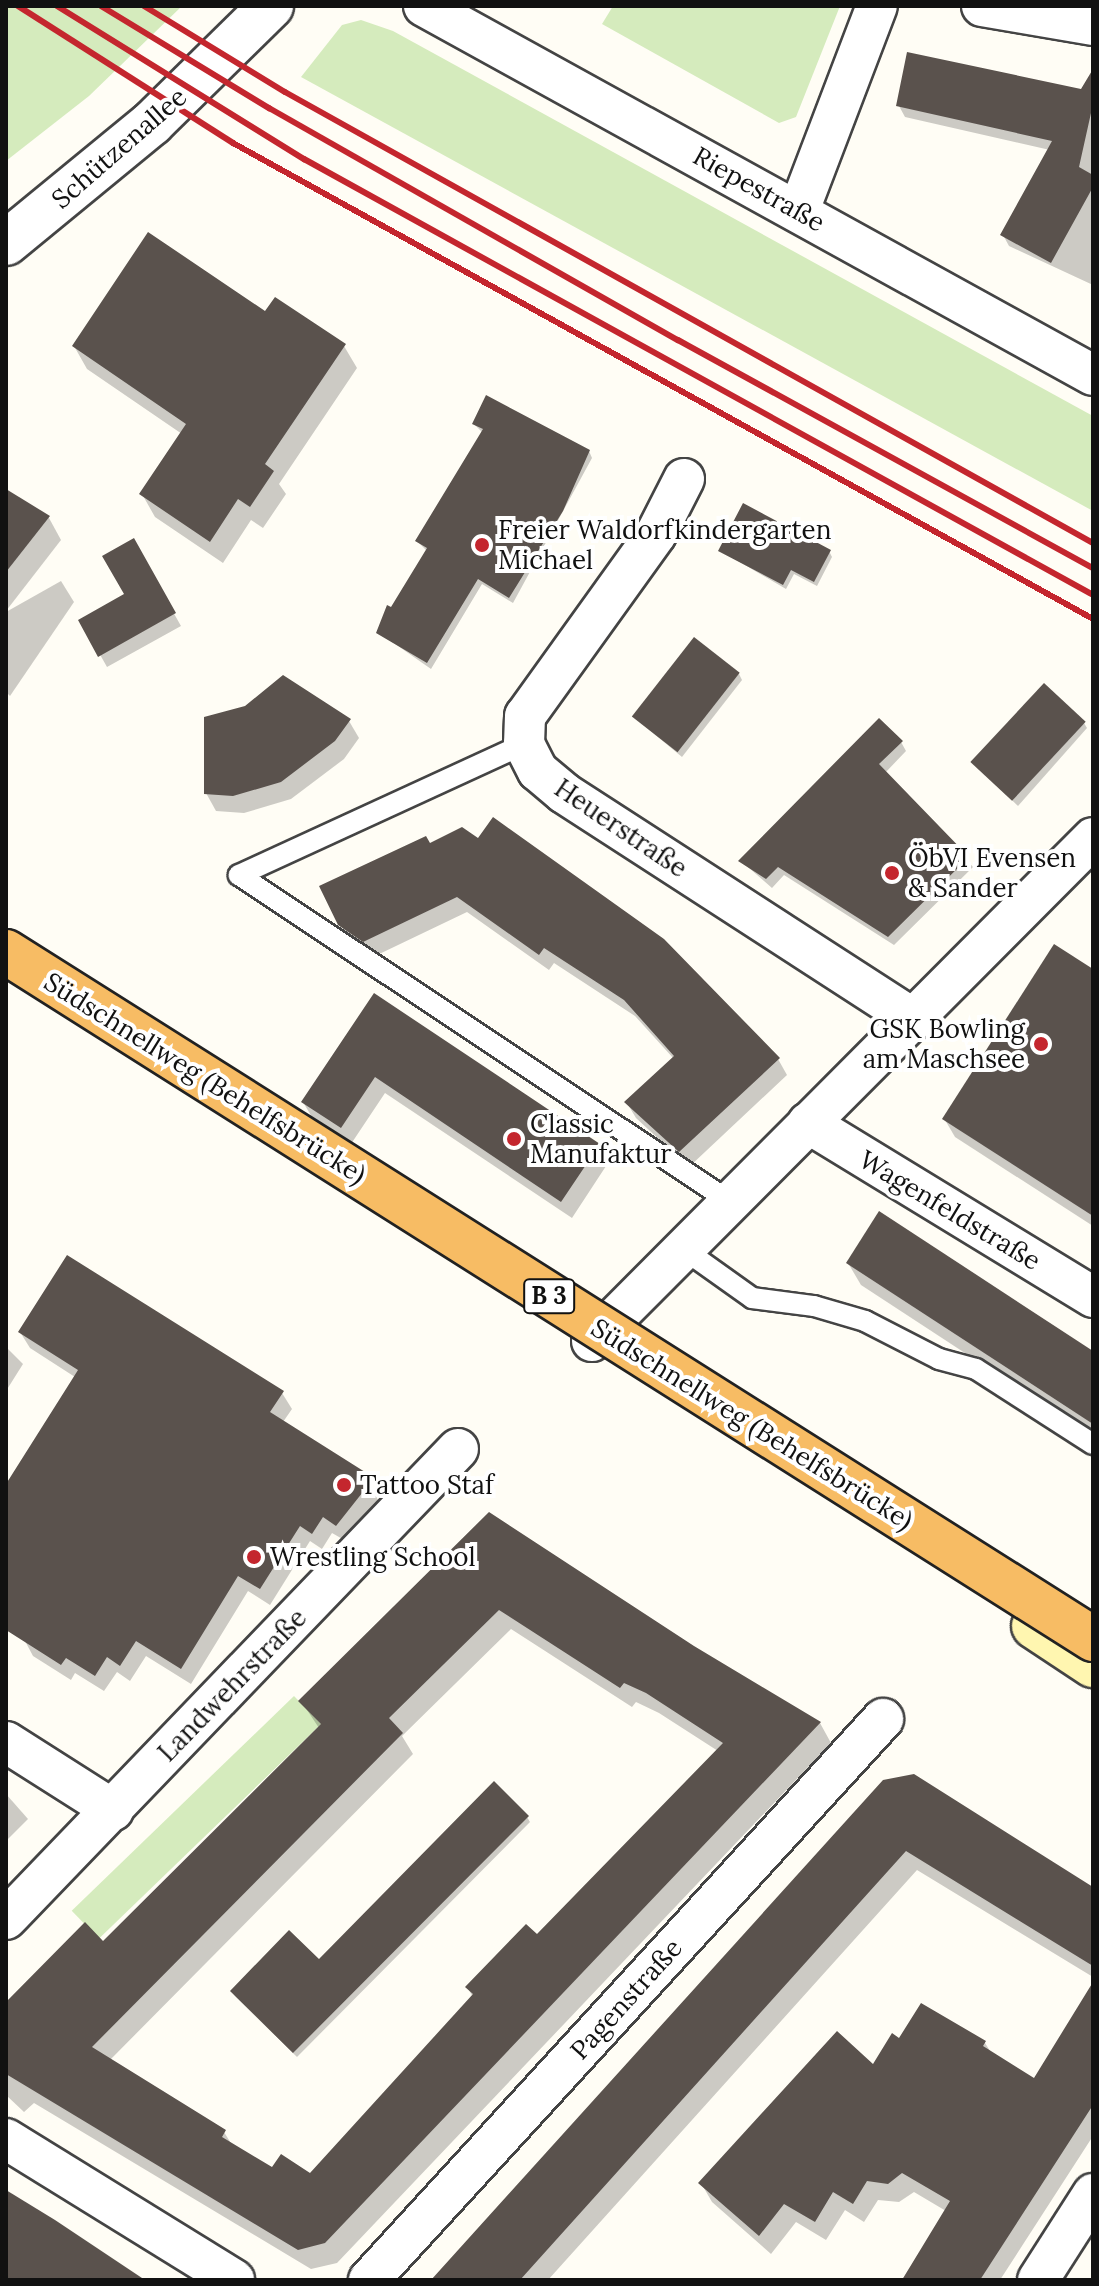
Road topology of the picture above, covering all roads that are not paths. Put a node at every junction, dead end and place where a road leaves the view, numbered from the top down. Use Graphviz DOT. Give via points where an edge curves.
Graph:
graph roads {
  1 [pos="271,6"];
  2 [pos="424,6"];
  3 [pos="877,6"];
  4 [pos="982,6"];
  5 [pos="1093,25"];
  6 [pos="799,210"];
  7 [pos="6,243"];
  8 [pos="1093,375"];
  9 [pos="684,479"];
  10 [pos="524,744"];
  11 [pos="1093,838"];
  12 [pos="6,927"];
  13 [pos="6,943"];
  14 [pos="6,952"];
  15 [pos="914,1019"];
  16 [pos="808,1123"];
  17 [pos="729,1201"];
  18 [pos="682,1248"];
  19 [pos="1093,1297"];
  20 [pos="592,1341"];
  21 [pos="1093,1444"];
  22 [pos="458,1449"];
  23 [pos="1093,1612"];
  24 [pos="1093,1639"];
  25 [pos="1093,1665"];
  26 [pos="883,1719"];
  27 [pos="6,1742"];
  28 [pos="113,1810"];
  29 [pos="6,1919"];
  30 [pos="6,2139"];
  31 [pos="1093,2194"];
  32 [pos="234,2280"];
  33 [pos="369,2280"];
  34 [pos="1038,2280"];
  1 -- 7 [label="street, Schützenallee" via="152,123"];
  2 -- 6 [label="street, Riepestraße"];
  3 -- 6 [label="street"];
  4 -- 5 [label="street"];
  6 -- 8 [label="street, Riepestraße"];
  9 -- 10 [label="street" via="656,534 525,716"];
  10 -- 15 [label="street, Heuerstraße" via="538,771 564,793"];
  10 -- 17 [label="lane" via="239,875"];
  11 -- 15 [label="street"];
  12 -- 23 [label="highway, Südschnellweg (Behelfsbrücke) / B 3"];
  13 -- 20 [label="main road"];
  14 -- 24 [label="highway, Südschnellweg (Behelfsbrücke) / B 3, bridge"];
  15 -- 16 [label="street"];
  16 -- 17 [label="street"];
  16 -- 19 [label="street, Wagenfeldstraße"];
  17 -- 18 [label="street"];
  18 -- 20 [label="street"];
  18 -- 21 [label="lane" via="752,1298 814,1306 865,1321 939,1359 976,1369"];
  20 -- 25 [label="main road"];
  22 -- 28 [label="street, Landwehrstraße"];
  26 -- 33 [label="street, Pagenstraße"];
  27 -- 28 [label="street"];
  28 -- 29 [label="street, Landwehrstraße"];
  30 -- 32 [label="street"];
  31 -- 34 [label="street"];
}
